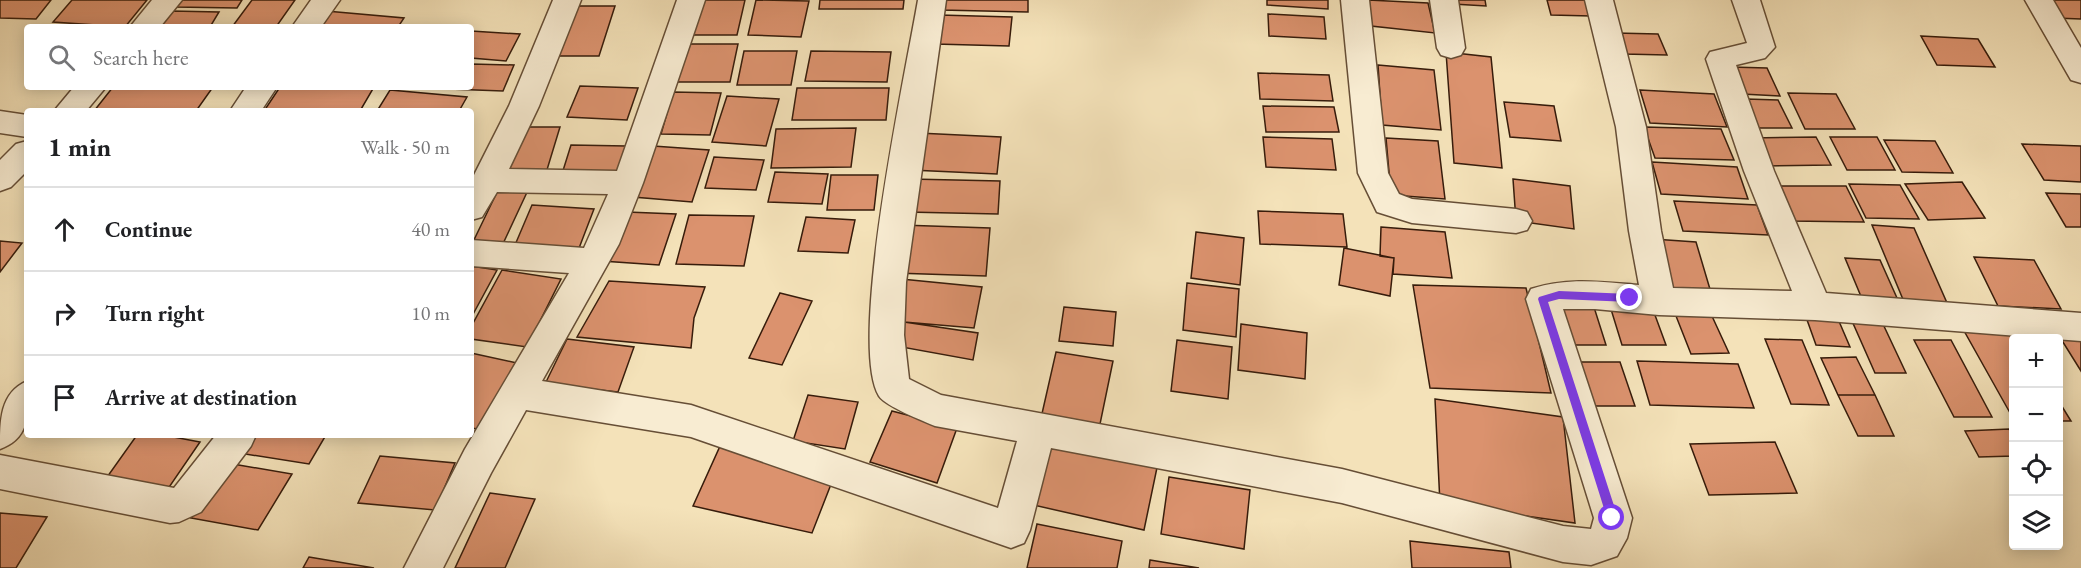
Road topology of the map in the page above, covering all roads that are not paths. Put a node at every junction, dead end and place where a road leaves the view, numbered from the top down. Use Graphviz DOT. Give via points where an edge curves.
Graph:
graph roads {
  1 [pos="168,0"];
  2 [pos="326,0"];
  3 [pos="567,0"];
  4 [pos="691,0"];
  5 [pos="932,0"];
  6 [pos="1355,0"];
  7 [pos="1444,0"];
  8 [pos="1599,0"];
  9 [pos="1746,0"];
  10 [pos="2039,0"];
  11 [pos="147,24"];
  12 [pos="308,24"];
  13 [pos="1451,48"];
  14 [pos="2081,74"];
  15 [pos="88,90"];
  16 [pos="260,90"];
  17 [pos="72,108"];
  18 [pos="247,108"];
  19 [pos="0,122"];
  20 [pos="24,126"];
  21 [pos="24,155"];
  22 [pos="0,179"];
  23 [pos="489,180"];
  24 [pos="628,183"];
  25 [pos="474,203"];
  26 [pos="1516,221"];
  27 [pos="474,253"];
  28 [pos="593,262"];
  29 [pos="1659,300"];
  30 [pos="1815,306"];
  31 [pos="2081,327"];
  32 [pos="518,393"];
  33 [pos="24,400"];
  34 [pos="1038,429"];
  35 [pos="0,433"];
  36 [pos="236,438"];
  37 [pos="0,472"];
  38 [pos="423,568"];
  1 -- 11 [label="street"];
  2 -- 12 [label="street"];
  3 -- 23 [label="street"];
  4 -- 24 [label="street"];
  5 -- 34 [label="street" via="891,259 886,333 893,388 935,410"];
  6 -- 26 [label="street" via="1373,173 1388,203 1412,210"];
  7 -- 13 [label="street"];
  8 -- 29 [label="street" via="1631,127"];
  9 -- 30 [label="street" via="1761,47 1719,59 1759,171"];
  10 -- 14 [label="street"];
  15 -- 17 [label="street"];
  16 -- 18 [label="street"];
  19 -- 20 [label="street"];
  21 -- 22 [label="street"];
  23 -- 24 [label="street"];
  23 -- 25 [label="street"];
  24 -- 28 [label="street"];
  27 -- 28 [label="street"];
  28 -- 32 [label="street"];
  29 -- 30 [label="street"];
  29 -- 34 [label="street" via="1595,295 1543,299 1612,518 1611,536 1603,546 1594,548 1563,544 1342,486"];
  30 -- 31 [label="street"];
  32 -- 34 [label="street" via="691,421 1011,530"];
  32 -- 38 [label="street"];
  33 -- 35 [label="street"];
  36 -- 37 [label="street" via="188,500 179,505"];
}
